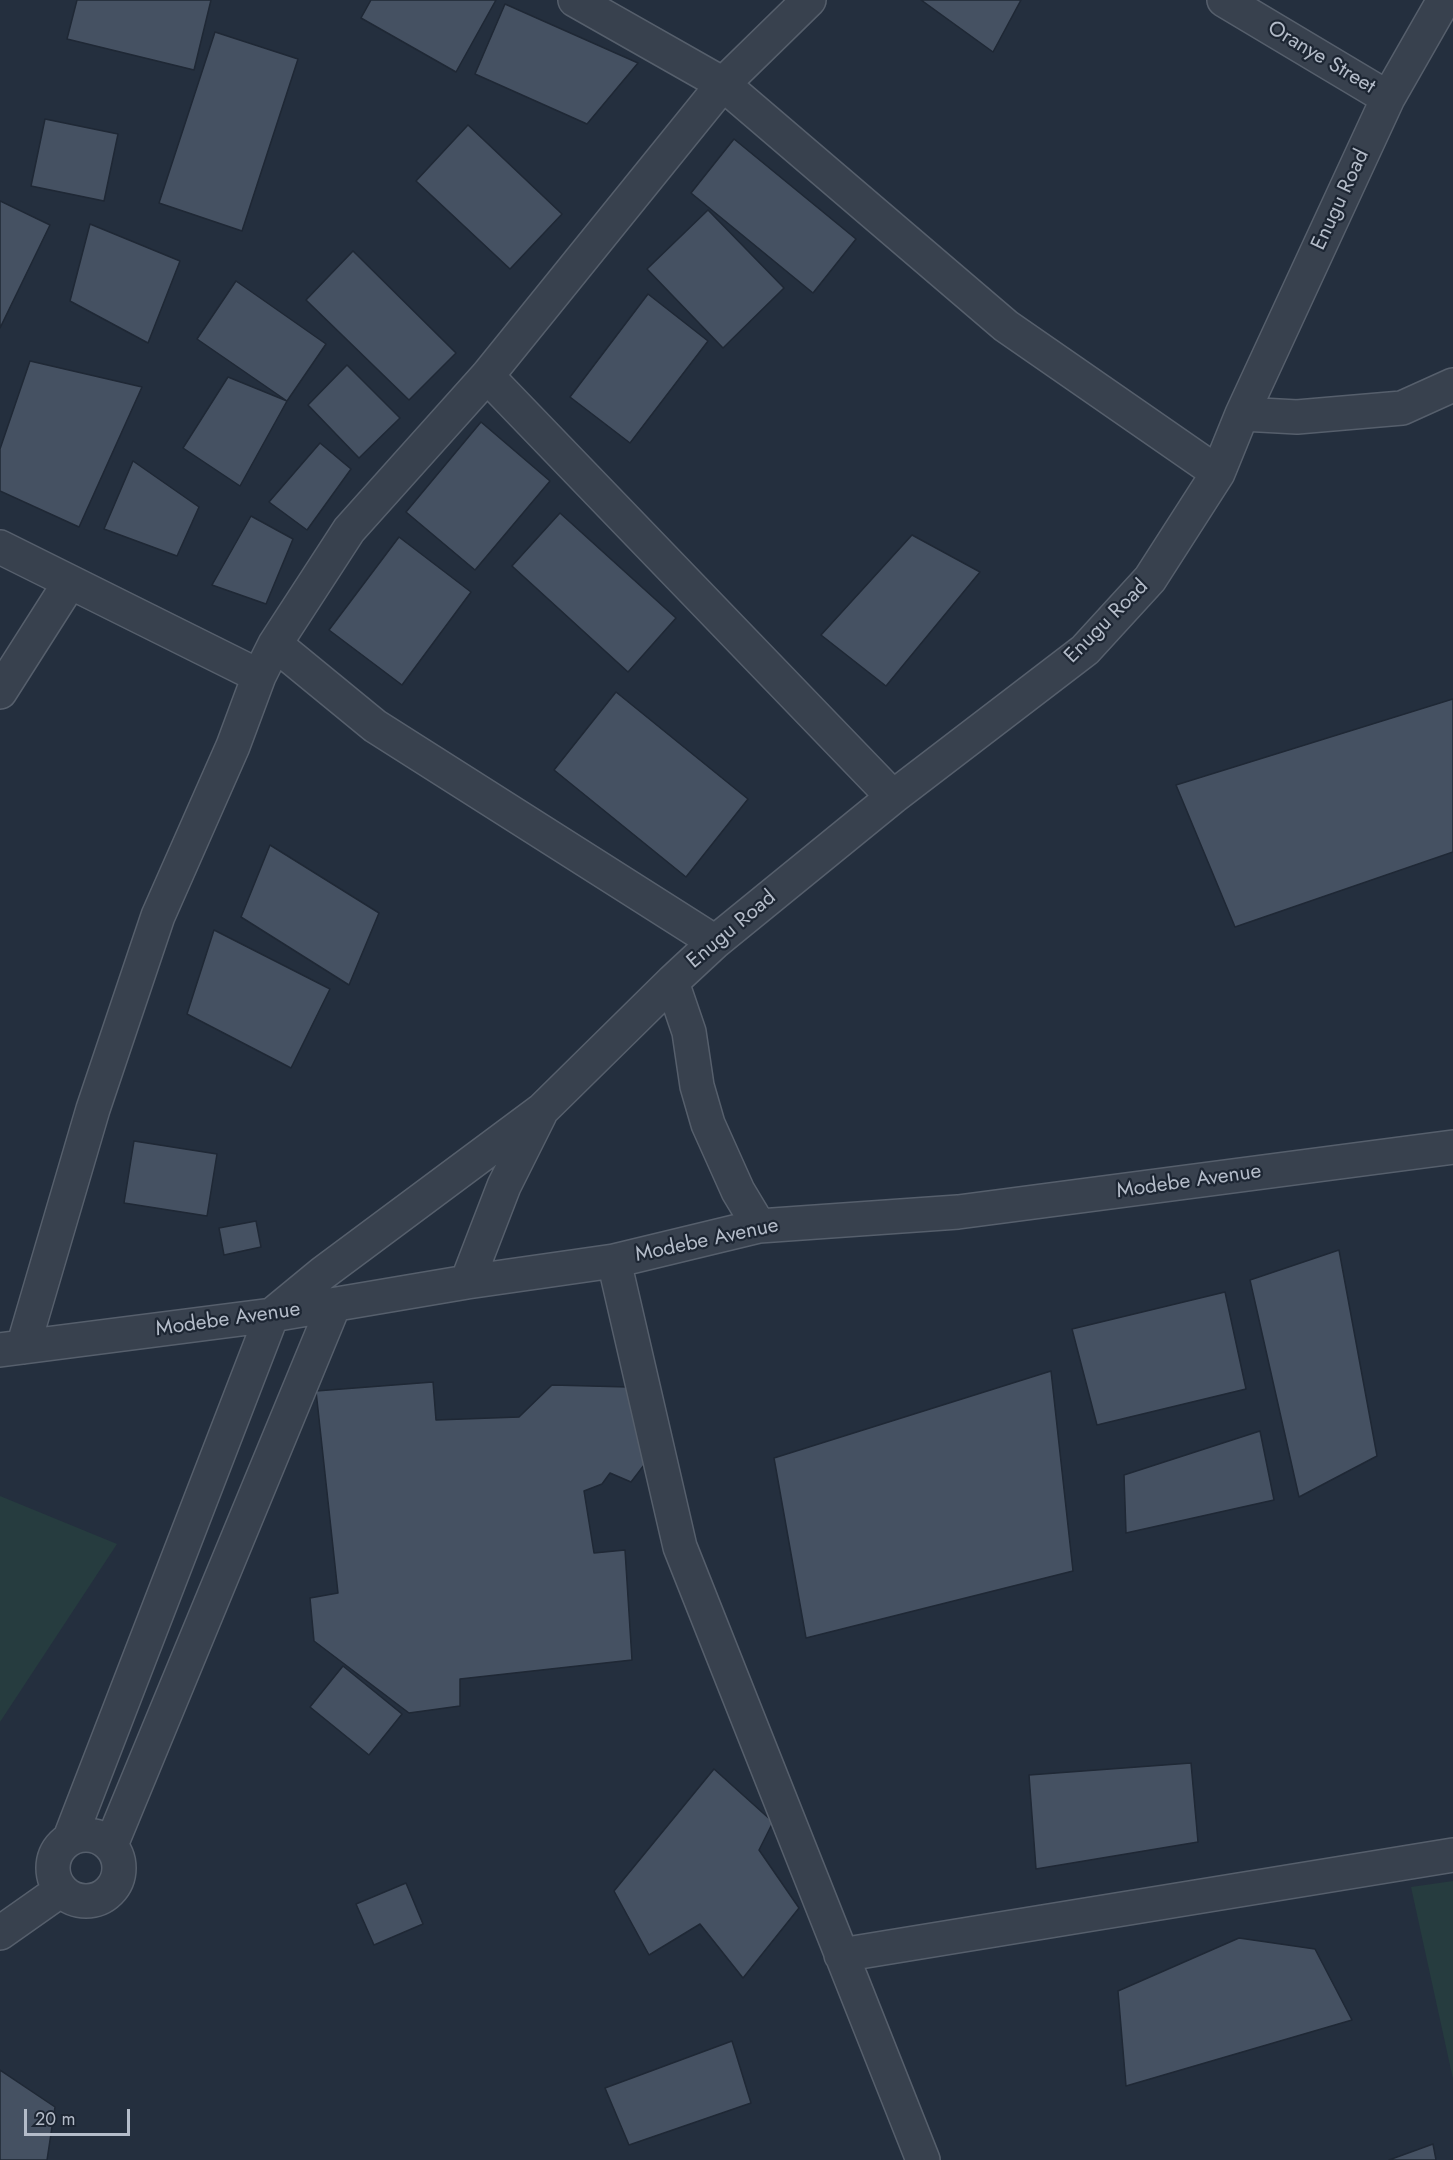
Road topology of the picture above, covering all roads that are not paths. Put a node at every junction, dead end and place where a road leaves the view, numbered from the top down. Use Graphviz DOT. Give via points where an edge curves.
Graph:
graph roads {
  1 [pos="575,0"];
  2 [pos="809,0"];
  3 [pos="1224,0"];
  4 [pos="1444,0"];
  5 [pos="723,84"];
  6 [pos="1388,98"];
  7 [pos="487,376"];
  8 [pos="1453,385"];
  9 [pos="1242,414"];
  10 [pos="1218,473"];
  11 [pos="0,547"];
  12 [pos="70,582"];
  13 [pos="275,644"];
  14 [pos="259,676"];
  15 [pos="0,692"];
  16 [pos="893,797"];
  17 [pos="715,942"];
  18 [pos="672,982"];
  19 [pos="542,1110"];
  20 [pos="1453,1147"];
  21 [pos="759,1226"];
  22 [pos="614,1262"];
  23 [pos="467,1282"];
  24 [pos="334,1305"];
  25 [pos="272,1315"];
  26 [pos="12,1348"];
  27 [pos="70,1838"];
  28 [pos="111,1845"];
  29 [pos="1453,1855"];
  30 [pos="61,1890"];
  31 [pos="0,1933"];
  32 [pos="841,1954"];
  33 [pos="923,2160"];
  1 -- 5 [label="street"];
  2 -- 5 [label="street"];
  3 -- 6 [label="street, Oranye Street"];
  4 -- 6 [label="street, Enugu Road"];
  5 -- 7 [label="street"];
  5 -- 10 [label="street" via="1006,326"];
  6 -- 9 [label="street, Enugu Road"];
  7 -- 13 [label="street" via="349,530"];
  7 -- 16 [label="street"];
  8 -- 9 [label="street" via="1402,408 1297,417"];
  9 -- 10 [label="street, Enugu Road"];
  10 -- 16 [label="street, Enugu Road" via="1150,579 1085,650"];
  11 -- 12 [label="street"];
  12 -- 14 [label="street"];
  12 -- 15 [label="street"];
  13 -- 14 [label="street"];
  13 -- 17 [label="street" via="375,726"];
  14 -- 26 [label="street" via="233,746 158,916"];
  16 -- 17 [label="street, Enugu Road"];
  17 -- 18 [label="street, Enugu Road"];
  18 -- 19 [label="street, Enugu Road"];
  18 -- 21 [label="street" via="688,1032 708,1124 738,1191"];
  19 -- 23 [label="street" via="504,1186"];
  19 -- 25 [label="street"];
  20 -- 21 [label="street, Modebe Avenue" via="958,1212"];
  21 -- 22 [label="street, Modebe Avenue"];
  22 -- 23 [label="street, Modebe Avenue"];
  22 -- 32 [label="street" via="680,1547"];
  23 -- 24 [label="street, Modebe Avenue"];
  24 -- 25 [label="street, Modebe Avenue"];
  24 -- 28 [label="street"];
  25 -- 26 [label="street, Modebe Avenue"];
  25 -- 27 [label="street"];
  27 -- 28 [label="street" via="84,1834 99,1836"];
  27 -- 30 [label="street" via="59,1848 53,1862 54,1877"];
  28 -- 30 [label="street" via="119,1873 113,1887 102,1897 88,1901 73,1899"];
  29 -- 32 [label="street"];
  30 -- 31 [label="street"];
  32 -- 33 [label="street"];
}
